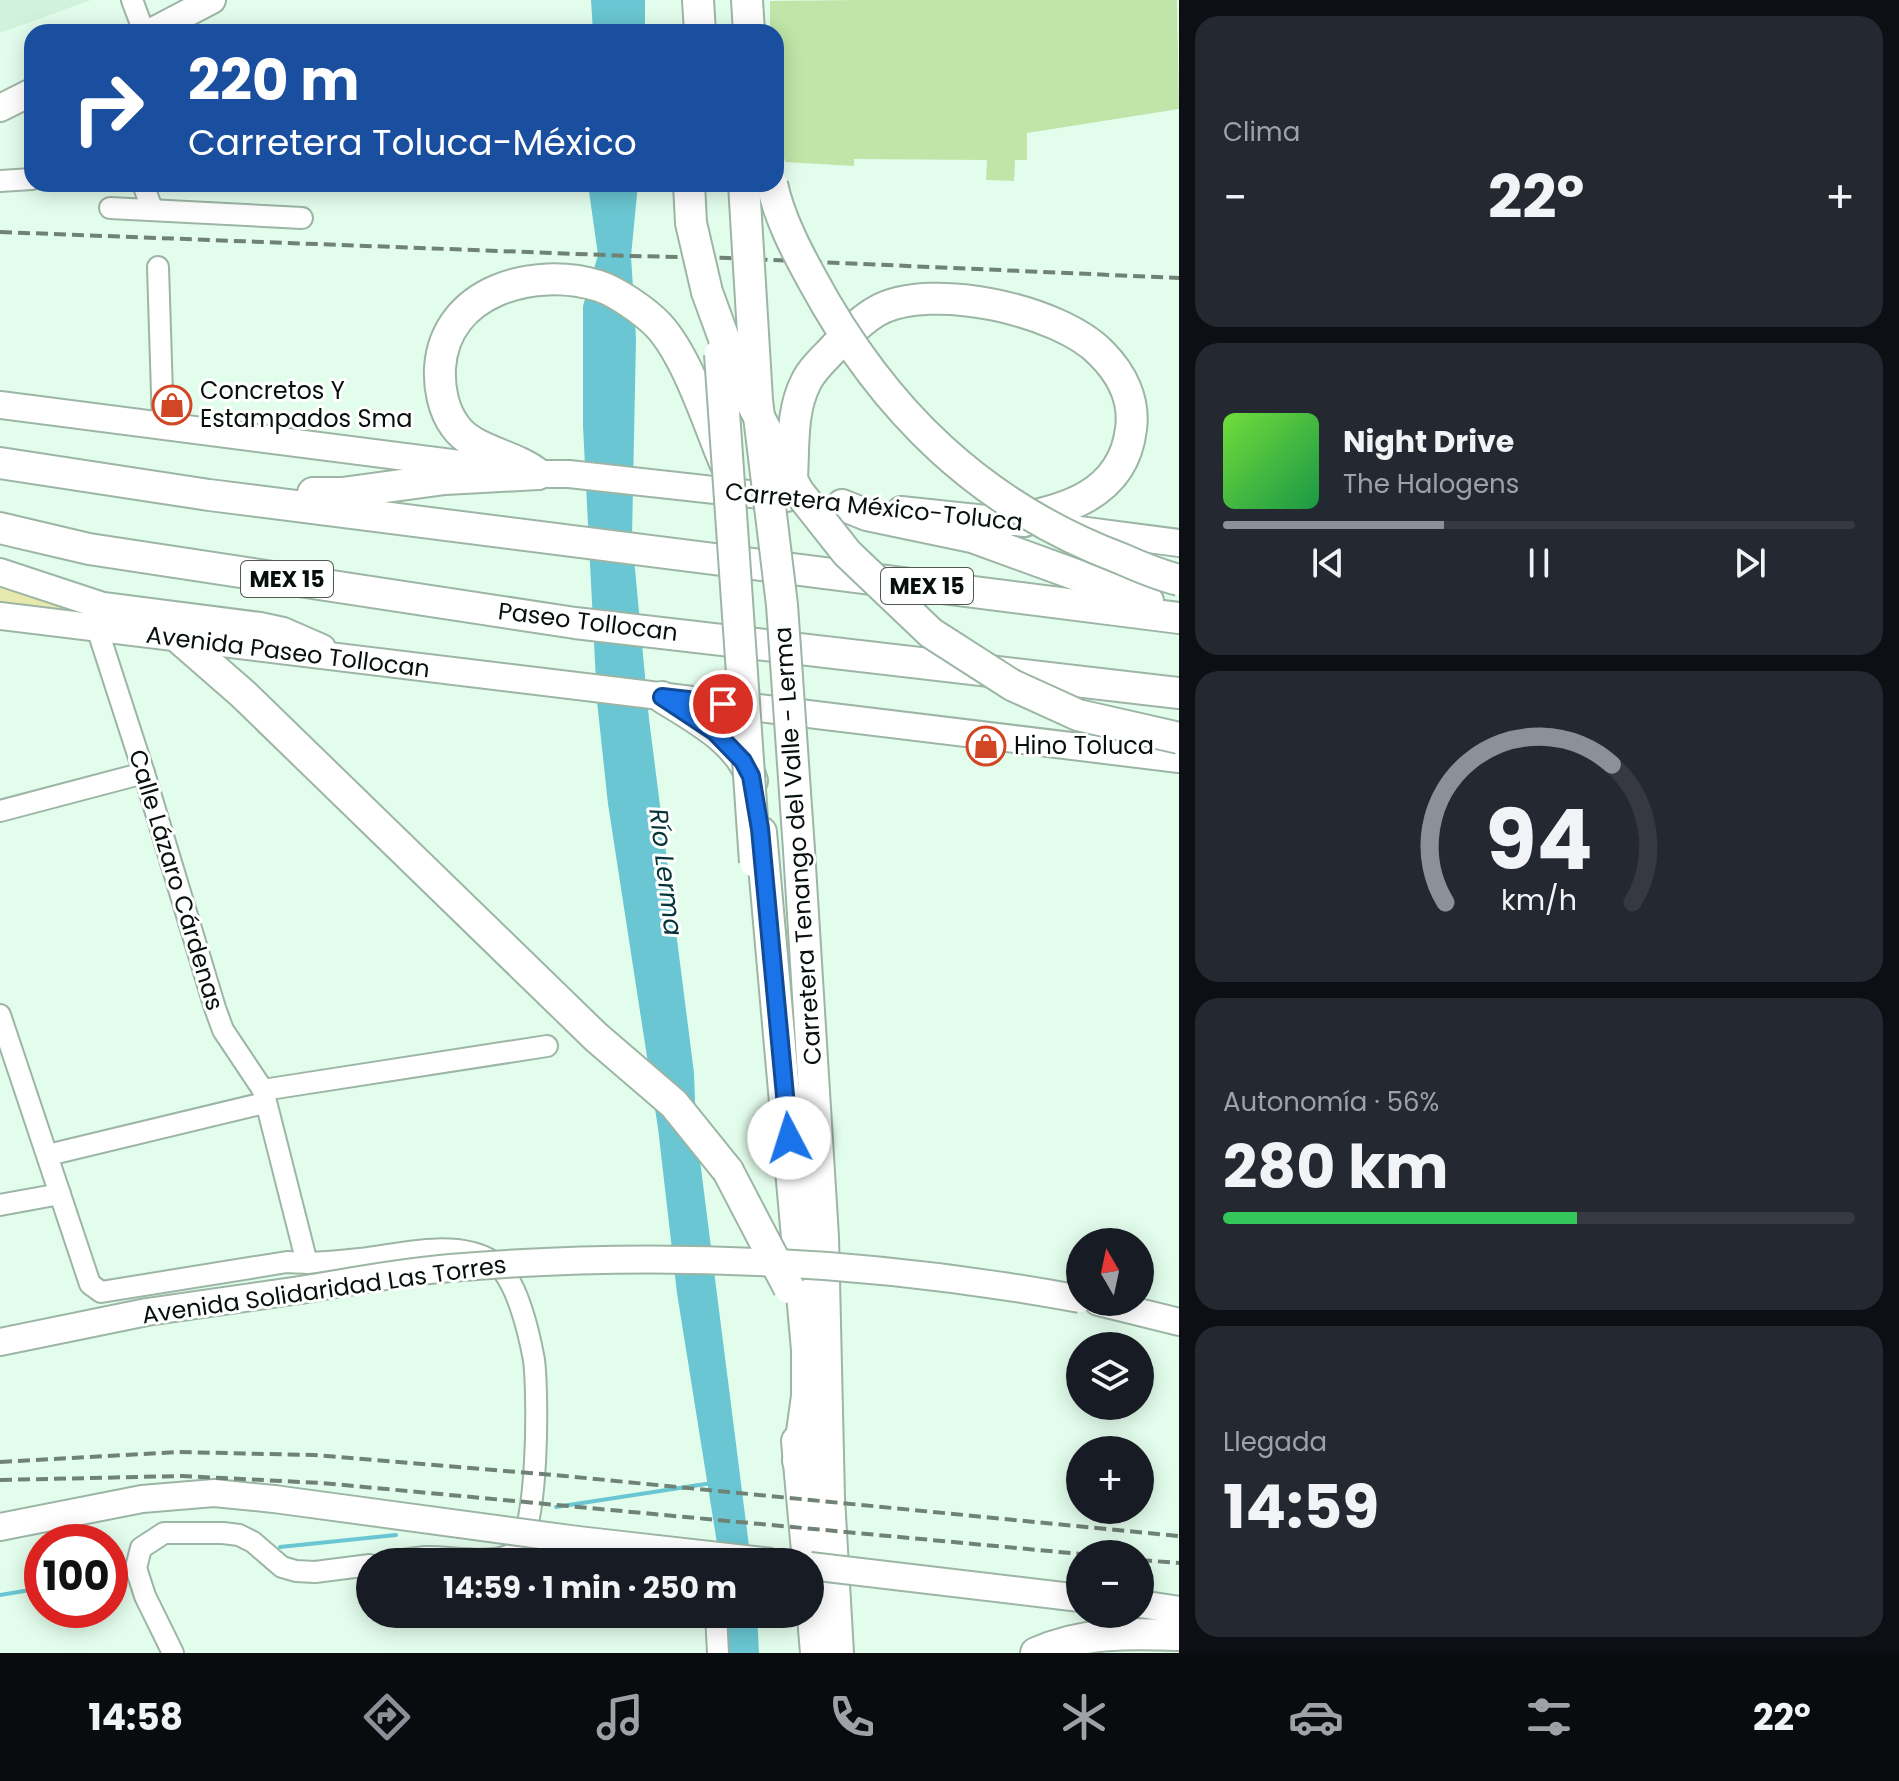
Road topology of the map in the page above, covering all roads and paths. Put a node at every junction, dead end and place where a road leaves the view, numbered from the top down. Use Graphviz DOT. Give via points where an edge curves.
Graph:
graph roads {
  1 [pos="132,0"];
  2 [pos="212,0"];
  3 [pos="678,0"];
  4 [pos="698,0"];
  5 [pos="734,0"];
  6 [pos="747,0"];
  7 [pos="141,24"];
  8 [pos="166,24"];
  9 [pos="679,24"];
  10 [pos="700,24"];
  11 [pos="736,24"];
  12 [pos="748,24"];
  13 [pos="24,96"];
  14 [pos="0,108"];
  15 [pos="24,180"];
  16 [pos="0,181"];
  17 [pos="146,192"];
  18 [pos="689,192"];
  19 [pos="710,192"];
  20 [pos="744,192"];
  21 [pos="775,192"];
  22 [pos="110,208"];
  23 [pos="152,209"];
  24 [pos="302,218"];
  25 [pos="158,267"];
  26 [pos="0,405"];
  27 [pos="163,425"];
  28 [pos="0,463"];
  29 [pos="727,466"];
  30 [pos="538,474"];
  31 [pos="209,495"];
  32 [pos="791,499"];
  33 [pos="842,505"];
  34 [pos="1005,521"];
  35 [pos="0,528"];
  36 [pos="1179,543"];
  37 [pos="0,572"];
  38 [pos="1179,580"];
  39 [pos="782,605"];
  40 [pos="0,616"];
  41 [pos="1179,616"];
  42 [pos="97,628"];
  43 [pos="180,639"];
  44 [pos="739,640"];
  45 [pos="340,659"];
  46 [pos="1179,693"];
  47 [pos="658,696"];
  48 [pos="1179,738"];
  49 [pos="1179,759"];
  50 [pos="144,773"];
  51 [pos="0,811"];
  52 [pos="0,1015"];
  53 [pos="547,1046"];
  54 [pos="5,1047"];
  55 [pos="263,1097"];
  56 [pos="48,1155"];
  57 [pos="60,1194"];
  58 [pos="0,1205"];
  59 [pos="307,1263"];
  60 [pos="789,1288"];
  61 [pos="1066,1296"];
  62 [pos="1154,1316"];
  63 [pos="1179,1322"];
  64 [pos="0,1342"];
  65 [pos="798,1461"];
  66 [pos="0,1527"];
  67 [pos="518,1548"];
  68 [pos="649,1548"];
  69 [pos="807,1548"];
  70 [pos="824,1566"];
  71 [pos="356,1567"];
  72 [pos="1066,1596"];
  73 [pos="1154,1606"];
  74 [pos="1179,1610"];
  75 [pos="717,1628"];
  76 [pos="814,1628"];
  77 [pos="1179,1635"];
  78 [pos="173,1653"];
  79 [pos="718,1653"];
  80 [pos="816,1653"];
  81 [pos="838,1653"];
  82 [pos="1036,1653"];
  1 -- 7 [label="street"];
  2 -- 8 [label="main road"];
  3 -- 9 [label="highway"];
  4 -- 10 [label="highway"];
  5 -- 11 [label="highway"];
  6 -- 12 [label="highway"];
  13 -- 14 [label="main road"];
  15 -- 16 [label="street"];
  17 -- 23 [label="street"];
  18 -- 48 [label="highway, bridge" via="707,292 738,377 798,491 847,553 931,633 1012,685 1078,715"];
  19 -- 29 [label="highway, bridge"];
  20 -- 39 [label="highway, Carretera Tenango del Valle - Lerma, bridge" via="757,400"];
  21 -- 38 [label="highway, bridge" via="796,250 839,330 880,387 946,456 1016,507 1082,544"];
  22 -- 23 [label="street"];
  23 -- 24 [label="street"];
  25 -- 27 [label="street"];
  26 -- 27 [label="main road"];
  27 -- 30 [label="main road"];
  28 -- 31 [label="highway, MEX 15"];
  29 -- 30 [label="highway" via="675,348 659,325 602,287 537,279 500,289 465,309 448,334 441,388 455,427 472,442"];
  29 -- 44 [label="highway, bridge"];
  30 -- 31 [label="highway" via="342,493"];
  30 -- 32 [label="main road, Carretera México-Toluca, bridge"];
  31 -- 41 [label="highway, MEX 15"];
  32 -- 33 [label="main road, Carretera México-Toluca"];
  32 -- 34 [label="highway, bridge" via="800,397 807,380 835,347 878,311 925,299 965,300 1012,308 1099,351 1128,390 1133,416 1124,462 1112,479 1058,510"];
  32 -- 39 [label="highway" via="793,585"];
  33 -- 34 [label="main road, Carretera México-Toluca"];
  33 -- 41 [label="highway" via="972,537"];
  34 -- 36 [label="main road, Carretera México-Toluca"];
  35 -- 44 [label="highway, Paseo Tollocan / MEX 15" via="89,549 575,623"];
  37 -- 45 [label="main road" via="103,606 283,631"];
  39 -- 81 [label="highway, Carretera Tenango del Valle - Lerma, bridge" via="823,1237"];
  40 -- 42 [label="main road, Avenida Paseo Tollocan"];
  42 -- 43 [label="main road, Avenida Paseo Tollocan"];
  42 -- 50 [label="street, Calle Lázaro Cárdenas"];
  43 -- 45 [label="main road, Avenida Paseo Tollocan"];
  43 -- 60 [label="highway, bridge" via="596,1037 674,1104 728,1171"];
  44 -- 46 [label="highway, Paseo Tollocan / MEX 15"];
  44 -- 60 [label="highway, bridge"];
  45 -- 47 [label="main road, Avenida Paseo Tollocan"];
  47 -- 49 [label="main road, Avenida Paseo Tollocan"];
  47 -- 65 [label="highway" via="715,732 743,761 758,810 806,1324 807,1396"];
  50 -- 51 [label="street"];
  50 -- 55 [label="street, Calle Lázaro Cárdenas" via="223,1030"];
  52 -- 54 [label="street"];
  53 -- 55 [label="street"];
  54 -- 56 [label="street"];
  55 -- 56 [label="street"];
  55 -- 59 [label="street, Calle Lázaro Cárdenas"];
  56 -- 57 [label="street"];
  57 -- 58 [label="street"];
  57 -- 59 [label="street" via="90,1284 101,1292"];
  59 -- 67 [label="street" via="458,1251 493,1261 503,1271 515,1290 534,1360 536,1438 528,1527"];
  60 -- 65 [label="highway"];
  61 -- 64 [label="main road, Avenida Solidaridad Las Torres, bridge" via="896,1271 751,1260 634,1259 449,1268 147,1312"];
  62 -- 63 [label="main road"];
  65 -- 69 [label="highway"];
  66 -- 68 [label="main road, bridge" via="142,1499 214,1493"];
  70 -- 72 [label="main road, bridge"];
  71 -- 78 [label="street" via="296,1571 282,1567 239,1535 164,1533 141,1548 136,1568"];
  73 -- 74 [label="main road"];
  75 -- 79 [label="street"];
  76 -- 80 [label="highway"];
  77 -- 82 [label="highway" via="1104,1634"];
}
